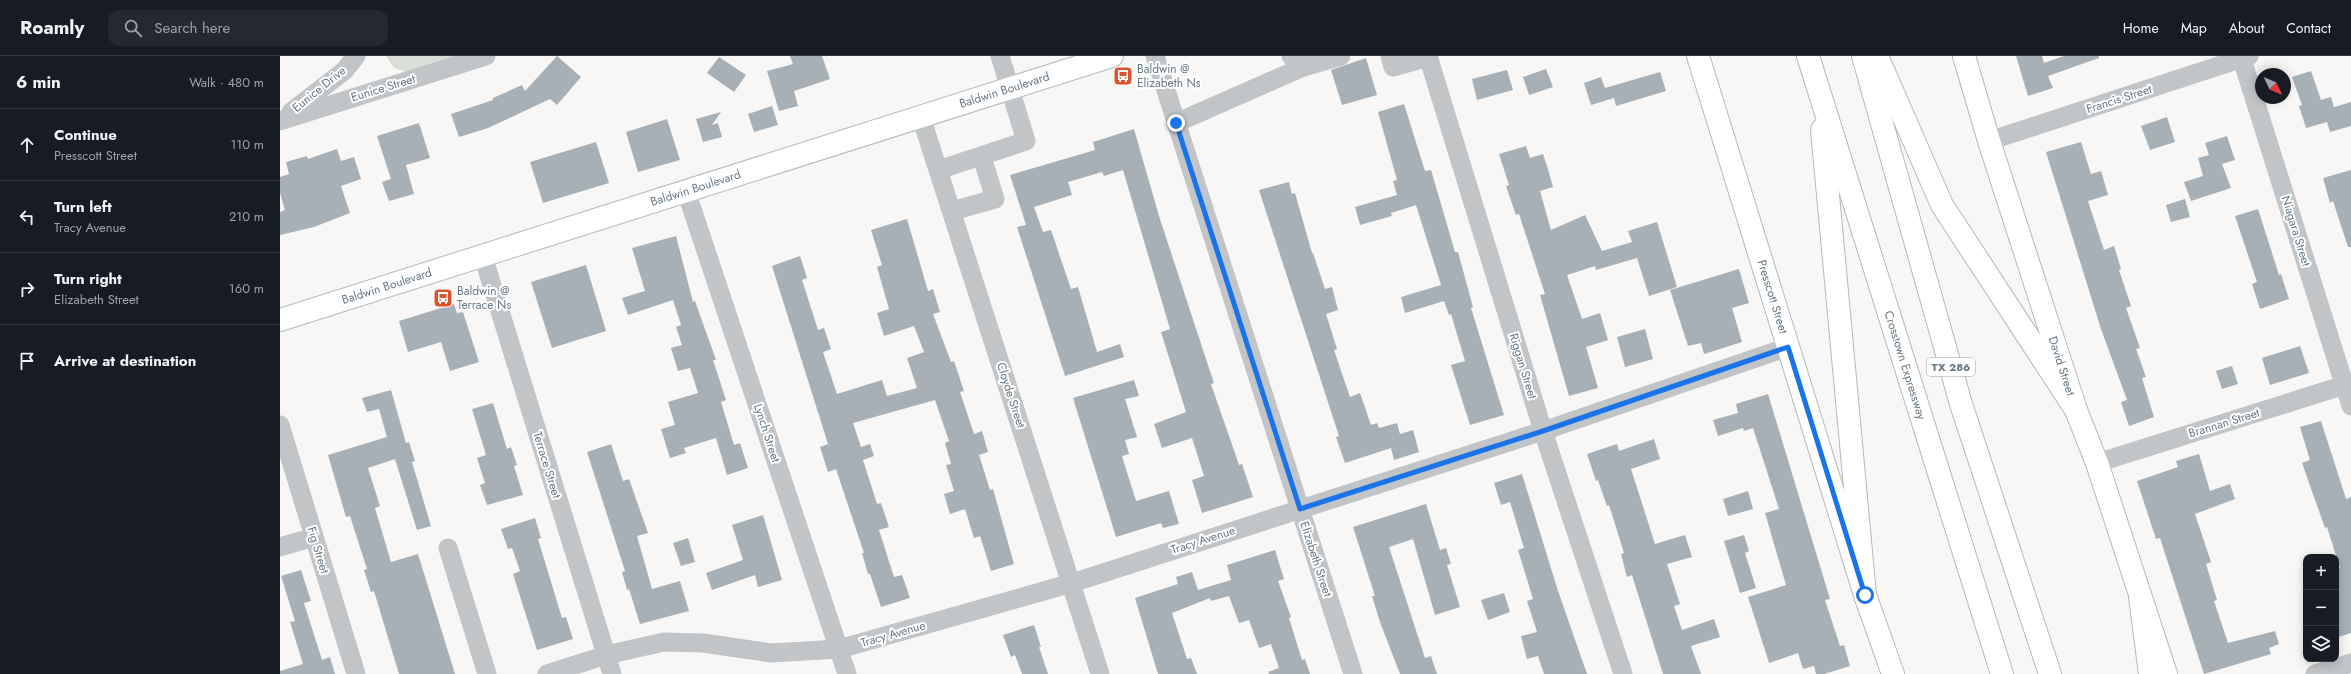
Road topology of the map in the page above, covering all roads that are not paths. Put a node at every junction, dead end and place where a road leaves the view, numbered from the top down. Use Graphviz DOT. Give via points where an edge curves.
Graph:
graph roads {
  1 [pos="356,56"];
  2 [pos="486,56"];
  3 [pos="1000,56"];
  4 [pos="1112,56"];
  5 [pos="1154,56"];
  6 [pos="1390,56"];
  7 [pos="1428,56"];
  8 [pos="1698,56"];
  9 [pos="1808,56"];
  10 [pos="1863,56"];
  11 [pos="1877,56"];
  12 [pos="1964,56"];
  13 [pos="1336,57"];
  14 [pos="2244,57"];
  15 [pos="1297,62"];
  16 [pos="1818,87"];
  17 [pos="1009,88"];
  18 [pos="921,117"];
  19 [pos="280,121"];
  20 [pos="1176,123"];
  21 [pos="1989,141"];
  22 [pos="982,157"];
  23 [pos="938,170"];
  24 [pos="686,191"];
  25 [pos="952,211"];
  26 [pos="483,256"];
  27 [pos="280,320"];
  28 [pos="1788,347"];
  29 [pos="2348,384"];
  30 [pos="2351,406"];
  31 [pos="2076,410"];
  32 [pos="280,425"];
  33 [pos="1543,431"];
  34 [pos="2097,463"];
  35 [pos="1300,509"];
  36 [pos="314,537"];
  37 [pos="280,547"];
  38 [pos="448,548"];
  39 [pos="1072,583"];
  40 [pos="1865,595"];
  41 [pos="2140,597"];
  42 [pos="839,649"];
  43 [pos="606,655"];
  44 [pos="2351,663"];
  45 [pos="356,674"];
  46 [pos="487,674"];
  47 [pos="547,674"];
  48 [pos="612,674"];
  49 [pos="846,674"];
  50 [pos="1100,674"];
  51 [pos="1353,674"];
  52 [pos="1623,674"];
  53 [pos="1893,674"];
  54 [pos="2002,674"];
  55 [pos="2050,674"];
  56 [pos="2150,674"];
  57 [pos="2166,674"];
  58 [pos="2315,674"];
  1 -- 19 [label="street, Eunice Drive" via="344,71"];
  2 -- 19 [label="street, Eunice Street"];
  3 -- 17 [label="street"];
  4 -- 17 [label="main road, Baldwin Boulevard"];
  5 -- 20 [label="street, Elizabeth Street"];
  6 -- 7 [label="street" via="1393,67"];
  7 -- 33 [label="street, Riggan Street"];
  8 -- 28 [label="main road, Presscott Street"];
  9 -- 16 [label="main road, Crosstown Expressway / TX 286"];
  10 -- 55 [label="main road, TX 286" via="1961,404"];
  11 -- 31 [label="main road" via="1942,205"];
  12 -- 21 [label="main road, David Street"];
  13 -- 15 [label="street"];
  14 -- 21 [label="street, Francis Street"];
  14 -- 29 [label="street, Niagara Street"];
  15 -- 20 [label="street"];
  16 -- 40 [label="main road"];
  16 -- 54 [label="main road, Crosstown Expressway / TX 286"];
  17 -- 18 [label="main road, Baldwin Boulevard"];
  17 -- 22 [label="street" via="1026,141"];
  18 -- 23 [label="street, Cloyde Street"];
  18 -- 24 [label="main road, Baldwin Boulevard"];
  20 -- 35 [label="street, Elizabeth Street"];
  21 -- 31 [label="main road, David Street"];
  22 -- 23 [label="street"];
  22 -- 25 [label="street" via="995,200"];
  23 -- 25 [label="street, Cloyde Street"];
  24 -- 26 [label="main road, Baldwin Boulevard"];
  24 -- 42 [label="street, Lynch Street"];
  25 -- 39 [label="street, Cloyde Street"];
  26 -- 27 [label="main road, Baldwin Boulevard"];
  26 -- 43 [label="street, Terrace Street"];
  28 -- 33 [label="street, Tracy Avenue"];
  28 -- 40 [label="main road, Presscott Street"];
  29 -- 30 [label="street, Niagara Street"];
  29 -- 34 [label="street, Brannan Street"];
  31 -- 34 [label="main road, David Street"];
  32 -- 36 [label="street, Fig Street"];
  33 -- 35 [label="street, Tracy Avenue"];
  33 -- 52 [label="street, Riggan Street"];
  34 -- 41 [label="main road, David Street"];
  35 -- 39 [label="street, Tracy Avenue"];
  35 -- 51 [label="street, Elizabeth Street"];
  36 -- 37 [label="street"];
  36 -- 45 [label="street, Fig Street"];
  38 -- 46 [label="street"];
  39 -- 42 [label="street, Tracy Avenue"];
  39 -- 50 [label="street, Cloyde Street"];
  40 -- 53 [label="main road, Presscott Street"];
  41 -- 56 [label="main road"];
  41 -- 57 [label="main road, David Street"];
  42 -- 43 [label="street, Tracy Avenue" via="771,653 664,642"];
  42 -- 49 [label="street, Lynch Street"];
  43 -- 47 [label="street, Tracy Avenue"];
  43 -- 48 [label="street, Terrace Street"];
  44 -- 58 [label="street"];
}
